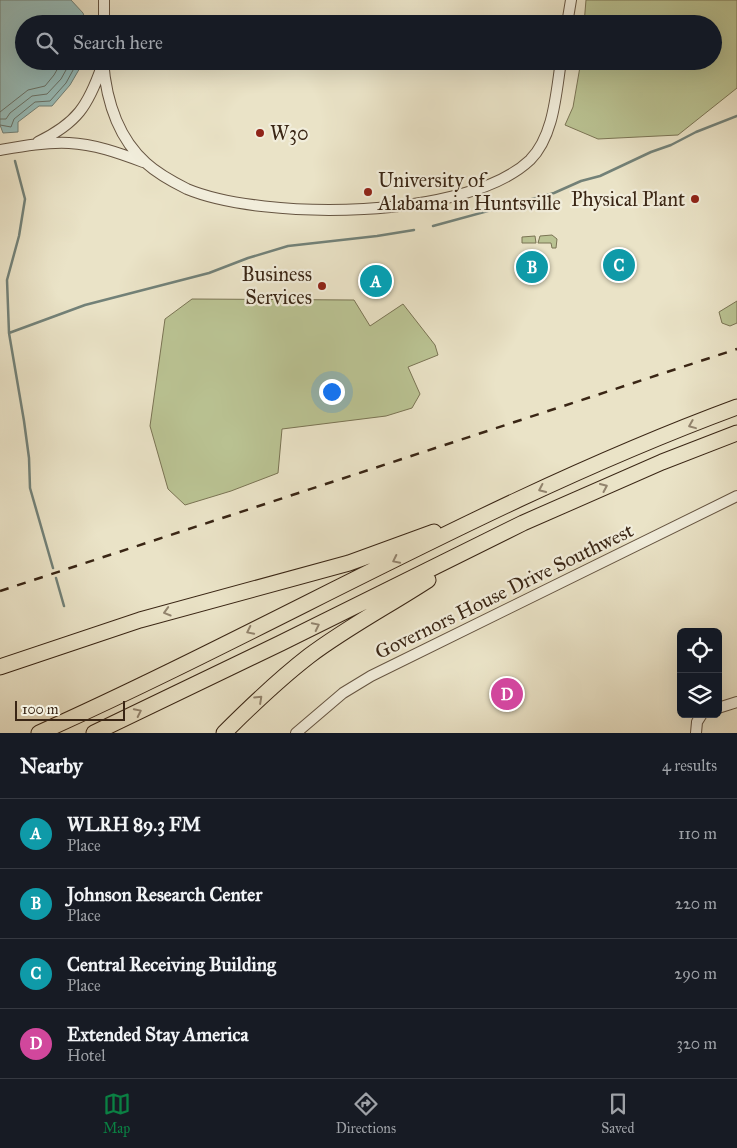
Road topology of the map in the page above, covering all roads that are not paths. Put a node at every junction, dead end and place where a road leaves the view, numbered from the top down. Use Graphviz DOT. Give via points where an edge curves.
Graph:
graph roads {
  1 [pos="104,0"];
  2 [pos="571,0"];
  3 [pos="104,15"];
  4 [pos="569,15"];
  5 [pos="100,70"];
  6 [pos="104,70"];
  7 [pos="560,70"];
  8 [pos="35,144"];
  9 [pos="0,150"];
  10 [pos="146,163"];
  11 [pos="737,408"];
  12 [pos="737,433"];
  13 [pos="737,496"];
  14 [pos="501,508"];
  15 [pos="476,547"];
  16 [pos="25,658"];
  17 [pos="0,662"];
  18 [pos="0,667"];
  19 [pos="737,702"];
  20 [pos="722,707"];
  21 [pos="700,718"];
  22 [pos="39,733"];
  23 [pos="94,733"];
  24 [pos="224,733"];
  25 [pos="296,733"];
  26 [pos="696,733"];
  1 -- 3 [label="street"];
  2 -- 4 [label="street"];
  5 -- 8 [label="street" via="93,92 82,109 56,133"];
  6 -- 10 [label="street" via="116,120 129,145"];
  7 -- 10 [label="street" via="548,129 530,159 511,175 489,186 422,203 339,210 245,203 188,189"];
  8 -- 9 [label="street"];
  8 -- 10 [label="street" via="69,143 95,147"];
  11 -- 14 [label="highway, one-way" via="604,461"];
  15 -- 12 [label="highway, one-way" via="662,462"];
  13 -- 25 [label="street, Governors House Drive Southwest" via="371,676 343,693"];
  14 -- 16 [label="highway, one-way" via="349,563 178,609"];
  14 -- 22 [label="highway, one-way"];
  23 -- 15 [label="highway, one-way"];
  24 -- 15 [label="highway, one-way" via="309,656"];
  16 -- 17 [label="highway"];
  16 -- 18 [label="highway"];
  19 -- 20 [label="street"];
  21 -- 26 [label="street"];
}
